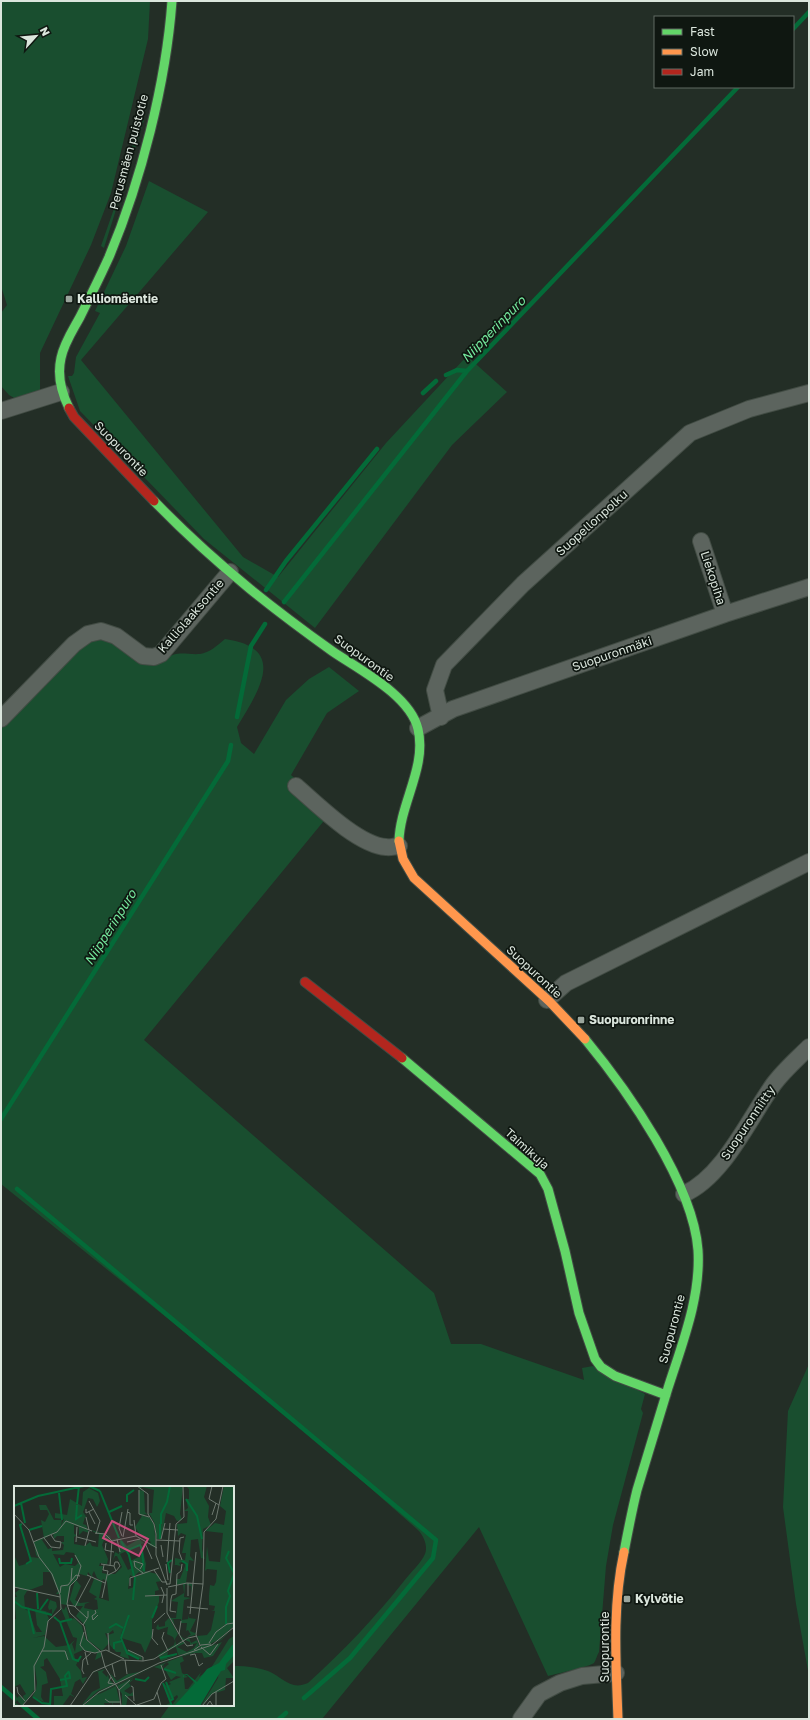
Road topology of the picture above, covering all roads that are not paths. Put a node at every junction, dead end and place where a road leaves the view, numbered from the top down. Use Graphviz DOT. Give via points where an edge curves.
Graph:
graph roads {
  1 [pos="172,1"];
  2 [pos="61,392"];
  3 [pos="809,393"];
  4 [pos="1,411"];
  5 [pos="701,541"];
  6 [pos="230,572"];
  7 [pos="809,587"];
  8 [pos="725,614"];
  9 [pos="441,717"];
  10 [pos="1,719"];
  11 [pos="418,728"];
  12 [pos="296,786"];
  13 [pos="399,846"];
  14 [pos="809,862"];
  15 [pos="305,982"];
  16 [pos="548,1000"];
  17 [pos="809,1047"];
  18 [pos="684,1194"];
  19 [pos="666,1395"];
  20 [pos="616,1674"];
  21 [pos="521,1719"];
  22 [pos="618,1719"];
  1 -- 2 [label="street, Perusmäen puistotie" via="165,60 134,191 98,282 68,338 61,357"];
  2 -- 4 [label="street"];
  2 -- 6 [label="street, Suopurontie" via="74,417 177,524"];
  3 -- 9 [label="street, Suopellonpolku" via="749,409 690,433 523,584 444,665 435,690"];
  5 -- 8 [label="street, Liekopiha"];
  6 -- 10 [label="street, Kalliolaaksontie" via="161,654 154,657 143,656 116,636 101,631 88,634 74,644"];
  6 -- 11 [label="street, Suopurontie" via="269,604 392,693"];
  7 -- 8 [label="street, Suopuronmäki"];
  8 -- 9 [label="street, Suopuronmäki" via="453,709"];
  9 -- 11 [label="street, Suopuronmäki"];
  11 -- 13 [label="street, Suopurontie" via="421,745 418,764 399,824"];
  12 -- 13 [label="street" via="330,816 363,840 386,847"];
  13 -- 16 [label="street, Suopurontie" via="403,861 414,878"];
  14 -- 16 [label="street" via="566,983"];
  15 -- 19 [label="street, Taimikuja" via="397,1054 540,1174 548,1189 578,1308 595,1358 602,1367 621,1378"];
  16 -- 18 [label="street, Suopurontie" via="600,1058 623,1090 670,1166"];
  17 -- 18 [label="street, Suopuronniitty" via="774,1084 716,1168 695,1189"];
  18 -- 19 [label="street, Suopurontie" via="693,1220 698,1249 696,1284 692,1311"];
  19 -- 20 [label="street, Suopurontie" via="637,1491 620,1569 615,1630"];
  20 -- 21 [label="street" via="582,1676 560,1683 539,1694"];
  20 -- 22 [label="street, Suopurontie"];
}
